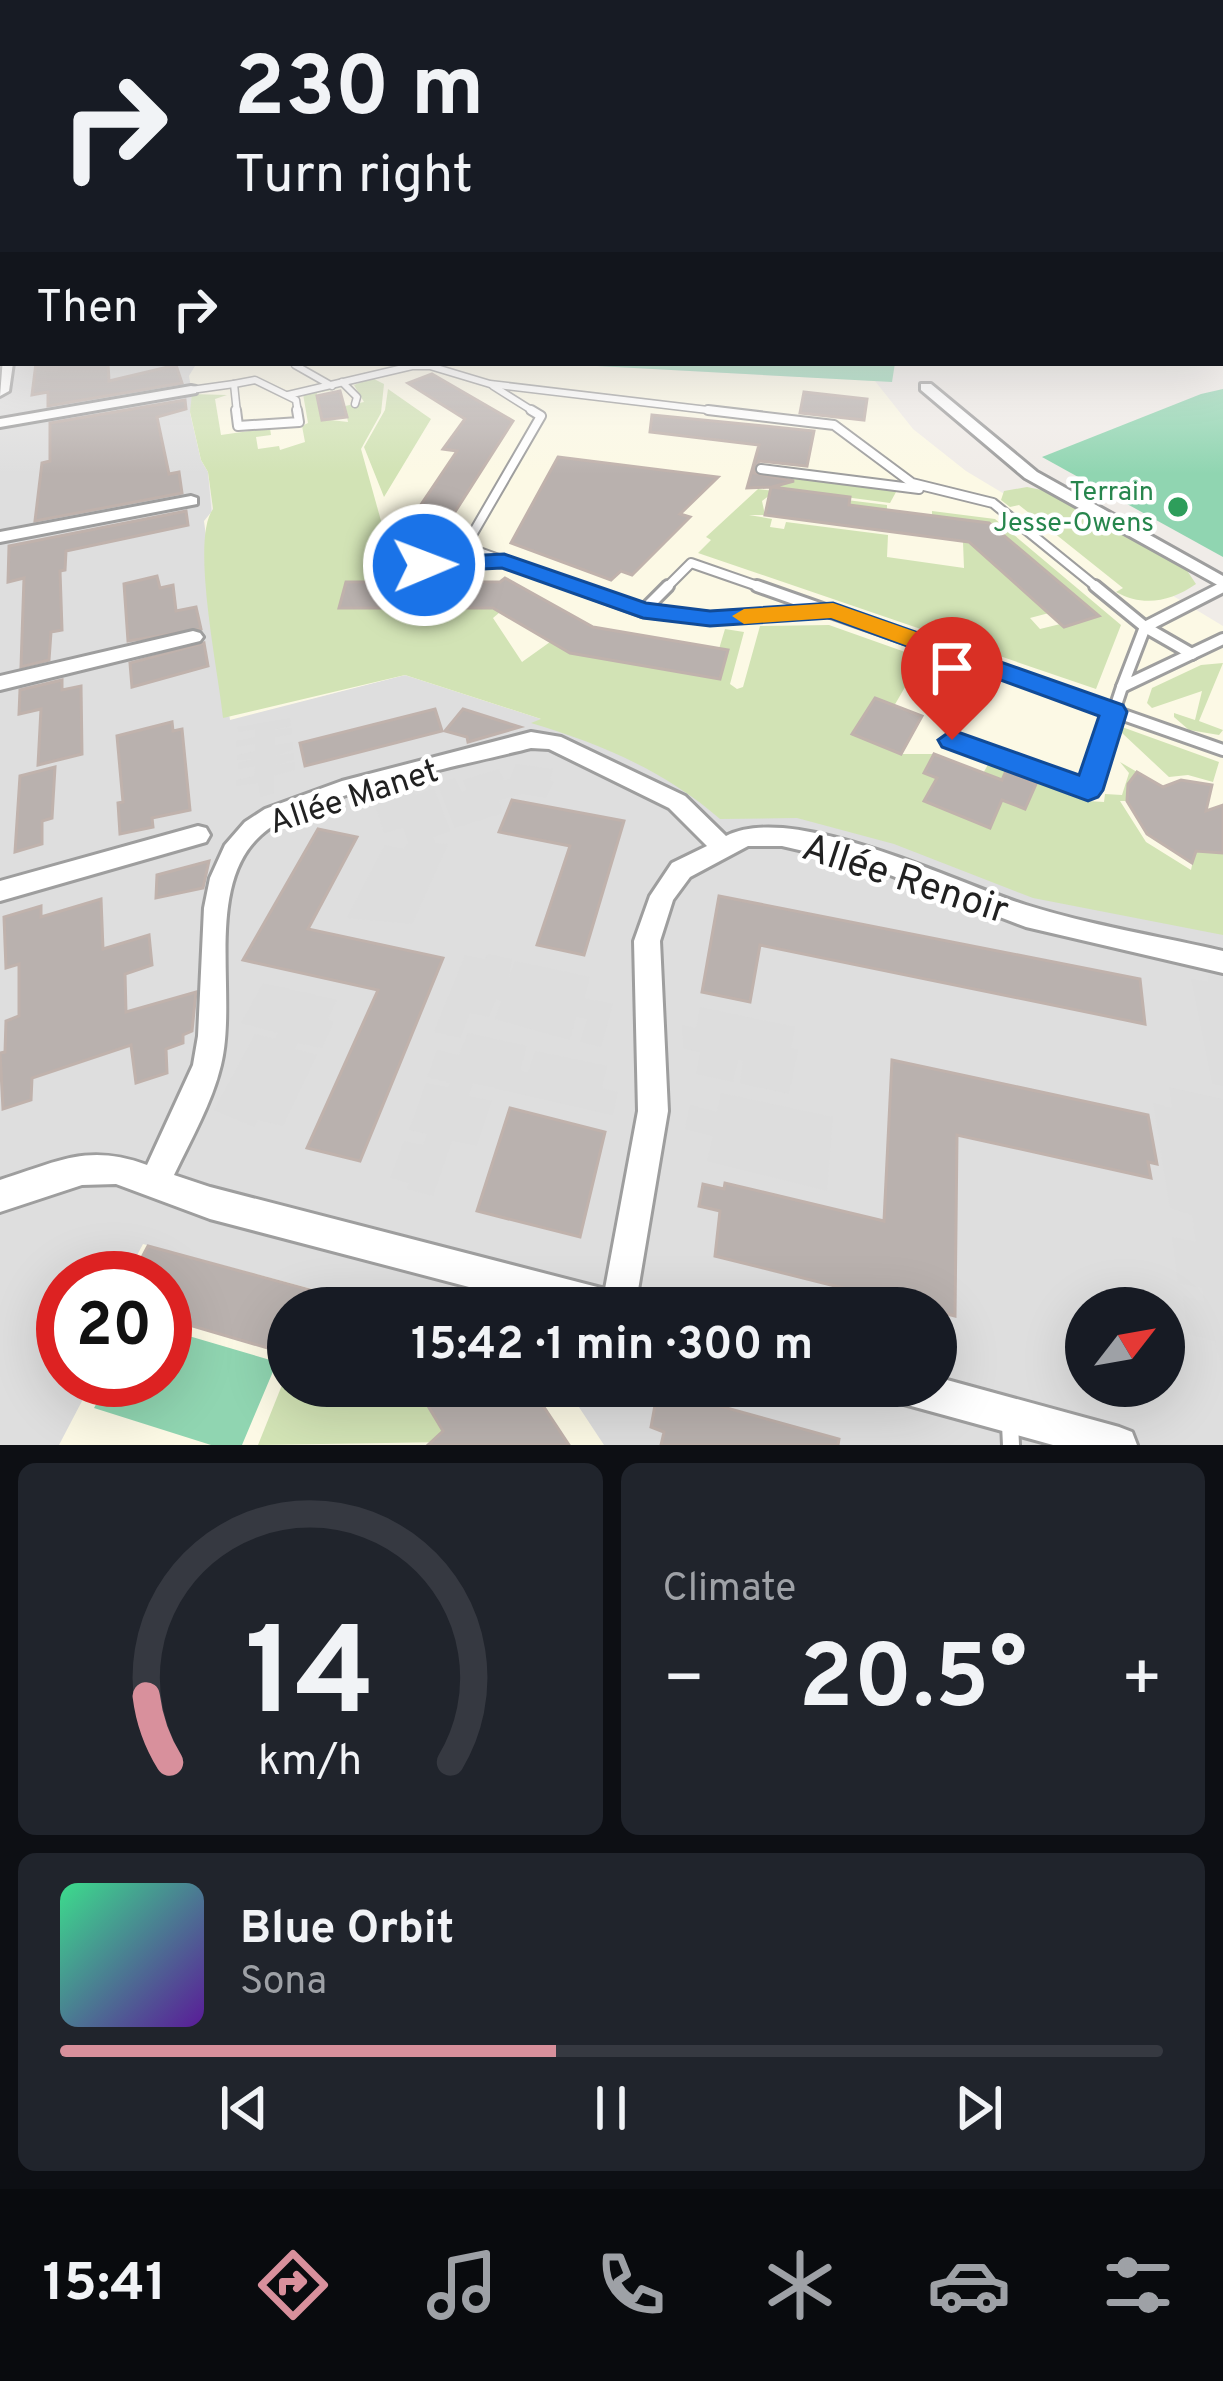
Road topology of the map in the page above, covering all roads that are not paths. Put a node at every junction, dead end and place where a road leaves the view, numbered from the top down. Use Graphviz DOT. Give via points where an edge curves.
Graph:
graph roads {
  1 [pos="297,366"];
  2 [pos="342,382"];
  3 [pos="234,384"];
  4 [pos="490,384"];
  5 [pos="332,386"];
  6 [pos="926,387"];
  7 [pos="191,390"];
  8 [pos="556,392"];
  9 [pos="288,394"];
  10 [pos="355,404"];
  11 [pos="541,416"];
  12 [pos="0,423"];
  13 [pos="761,470"];
  14 [pos="934,490"];
  15 [pos="191,501"];
  16 [pos="0,537"];
  17 [pos="504,561"];
  18 [pos="390,566"];
  19 [pos="1223,585"];
  20 [pos="643,610"];
  21 [pos="833,610"];
  22 [pos="1144,626"];
  23 [pos="194,637"];
  24 [pos="1223,639"];
  25 [pos="1192,654"];
  26 [pos="0,682"];
  27 [pos="1122,687"];
  28 [pos="1114,712"];
  29 [pos="952,740"];
  30 [pos="1223,750"];
  31 [pos="198,835"];
  32 [pos="722,846"];
  33 [pos="0,891"];
  34 [pos="1223,962"];
  35 [pos="155,1182"];
  36 [pos="0,1196"];
  37 [pos="534,1287"];
  38 [pos="619,1287"];
  39 [pos="955,1407"];
  40 [pos="1011,1430"];
  41 [pos="1119,1445"];
  1 -- 5 [label="lane"];
  2 -- 4 [label="lane" via="430,366"];
  2 -- 5 [label="lane"];
  2 -- 10 [label="lane"];
  3 -- 7 [label="lane"];
  3 -- 9 [label="lane" via="255,380"];
  3 -- 9 [label="lane" via="238,426 248,429 299,422"];
  4 -- 8 [label="lane"];
  4 -- 11 [label="lane"];
  5 -- 9 [label="lane"];
  6 -- 19 [label="street" via="1031,475"];
  7 -- 12 [label="street"];
  8 -- 11 [label="lane"];
  8 -- 14 [label="lane" via="825,423"];
  11 -- 17 [label="lane" via="465,547"];
  13 -- 14 [label="lane"];
  14 -- 22 [label="lane" via="993,503"];
  15 -- 16 [label="street"];
  17 -- 18 [label="lane"];
  17 -- 20 [label="lane"];
  19 -- 22 [label="lane"];
  20 -- 21 [label="lane" via="710,618"];
  20 -- 21 [label="lane" via="691,562"];
  21 -- 28 [label="lane"];
  22 -- 25 [label="lane"];
  22 -- 27 [label="lane"];
  23 -- 26 [label="street"];
  24 -- 25 [label="lane"];
  25 -- 27 [label="lane"];
  27 -- 28 [label="lane"];
  28 -- 29 [label="lane" via="1088,790"];
  28 -- 30 [label="lane"];
  31 -- 33 [label="street"];
  32 -- 34 [label="street, Allée Renoir" via="782,837 838,848 1026,916"];
  32 -- 35 [label="street, Allée Manet" via="677,802 553,742 531,740 335,794 256,825 230,852 218,902 207,1064"];
  32 -- 38 [label="street, Allée Renoir" via="681,870 647,941 653,1111"];
  35 -- 36 [label="street" via="116,1169 82,1170"];
  35 -- 37 [label="street"];
  39 -- 40 [label="street"];
  40 -- 41 [label="street"];
}
